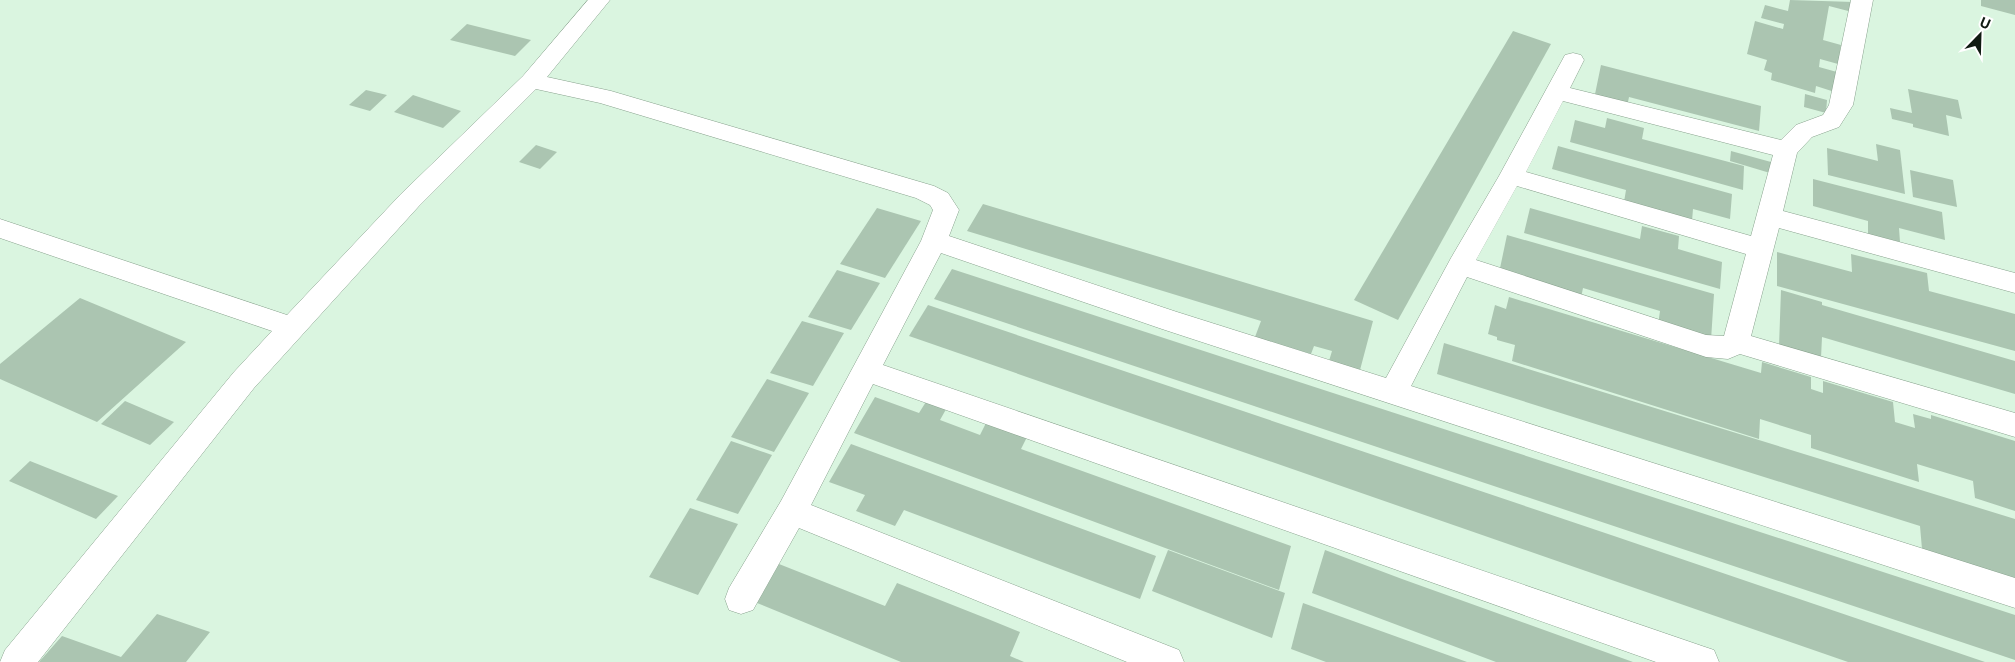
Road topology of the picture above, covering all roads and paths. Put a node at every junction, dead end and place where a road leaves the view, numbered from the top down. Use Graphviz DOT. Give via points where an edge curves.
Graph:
graph roads {
  1 [pos="1862,0"];
  2 [pos="594,1"];
  3 [pos="1574,60"];
  4 [pos="530,81"];
  5 [pos="1557,92"];
  6 [pos="1786,150"];
  7 [pos="1511,176"];
  8 [pos="1769,216"];
  9 [pos="0,228"];
  10 [pos="934,241"];
  11 [pos="1760,248"];
  12 [pos="1460,265"];
  13 [pos="2015,283"];
  14 [pos="291,327"];
  15 [pos="1736,342"];
  16 [pos="865,370"];
  17 [pos="1394,392"];
  18 [pos="2015,425"];
  19 [pos="792,511"];
  20 [pos="2015,593"];
  21 [pos="741,599"];
  22 [pos="17,662"];
  23 [pos="1167,662"];
  24 [pos="1702,662"];
  1 -- 6 [label="street" via="1841,105 1831,121 1804,131"];
  2 -- 4 [label="street"];
  3 -- 5 [label="street"];
  4 -- 10 [label="street" via="603,96 925,192 939,199 946,210"];
  4 -- 14 [label="street" via="410,200"];
  5 -- 6 [label="street"];
  5 -- 7 [label="street"];
  6 -- 8 [label="street"];
  7 -- 11 [label="street"];
  7 -- 12 [label="street"];
  8 -- 11 [label="street"];
  8 -- 13 [label="street"];
  9 -- 14 [label="street"];
  10 -- 16 [label="street"];
  10 -- 17 [label="street"];
  11 -- 15 [label="street"];
  12 -- 15 [label="street" via="1706,346 1728,348"];
  12 -- 17 [label="street"];
  14 -- 22 [label="street" via="244,380"];
  15 -- 18 [label="street"];
  16 -- 19 [label="street"];
  16 -- 24 [label="street"];
  17 -- 20 [label="street"];
  19 -- 21 [label="street"];
  19 -- 23 [label="street"];
}
